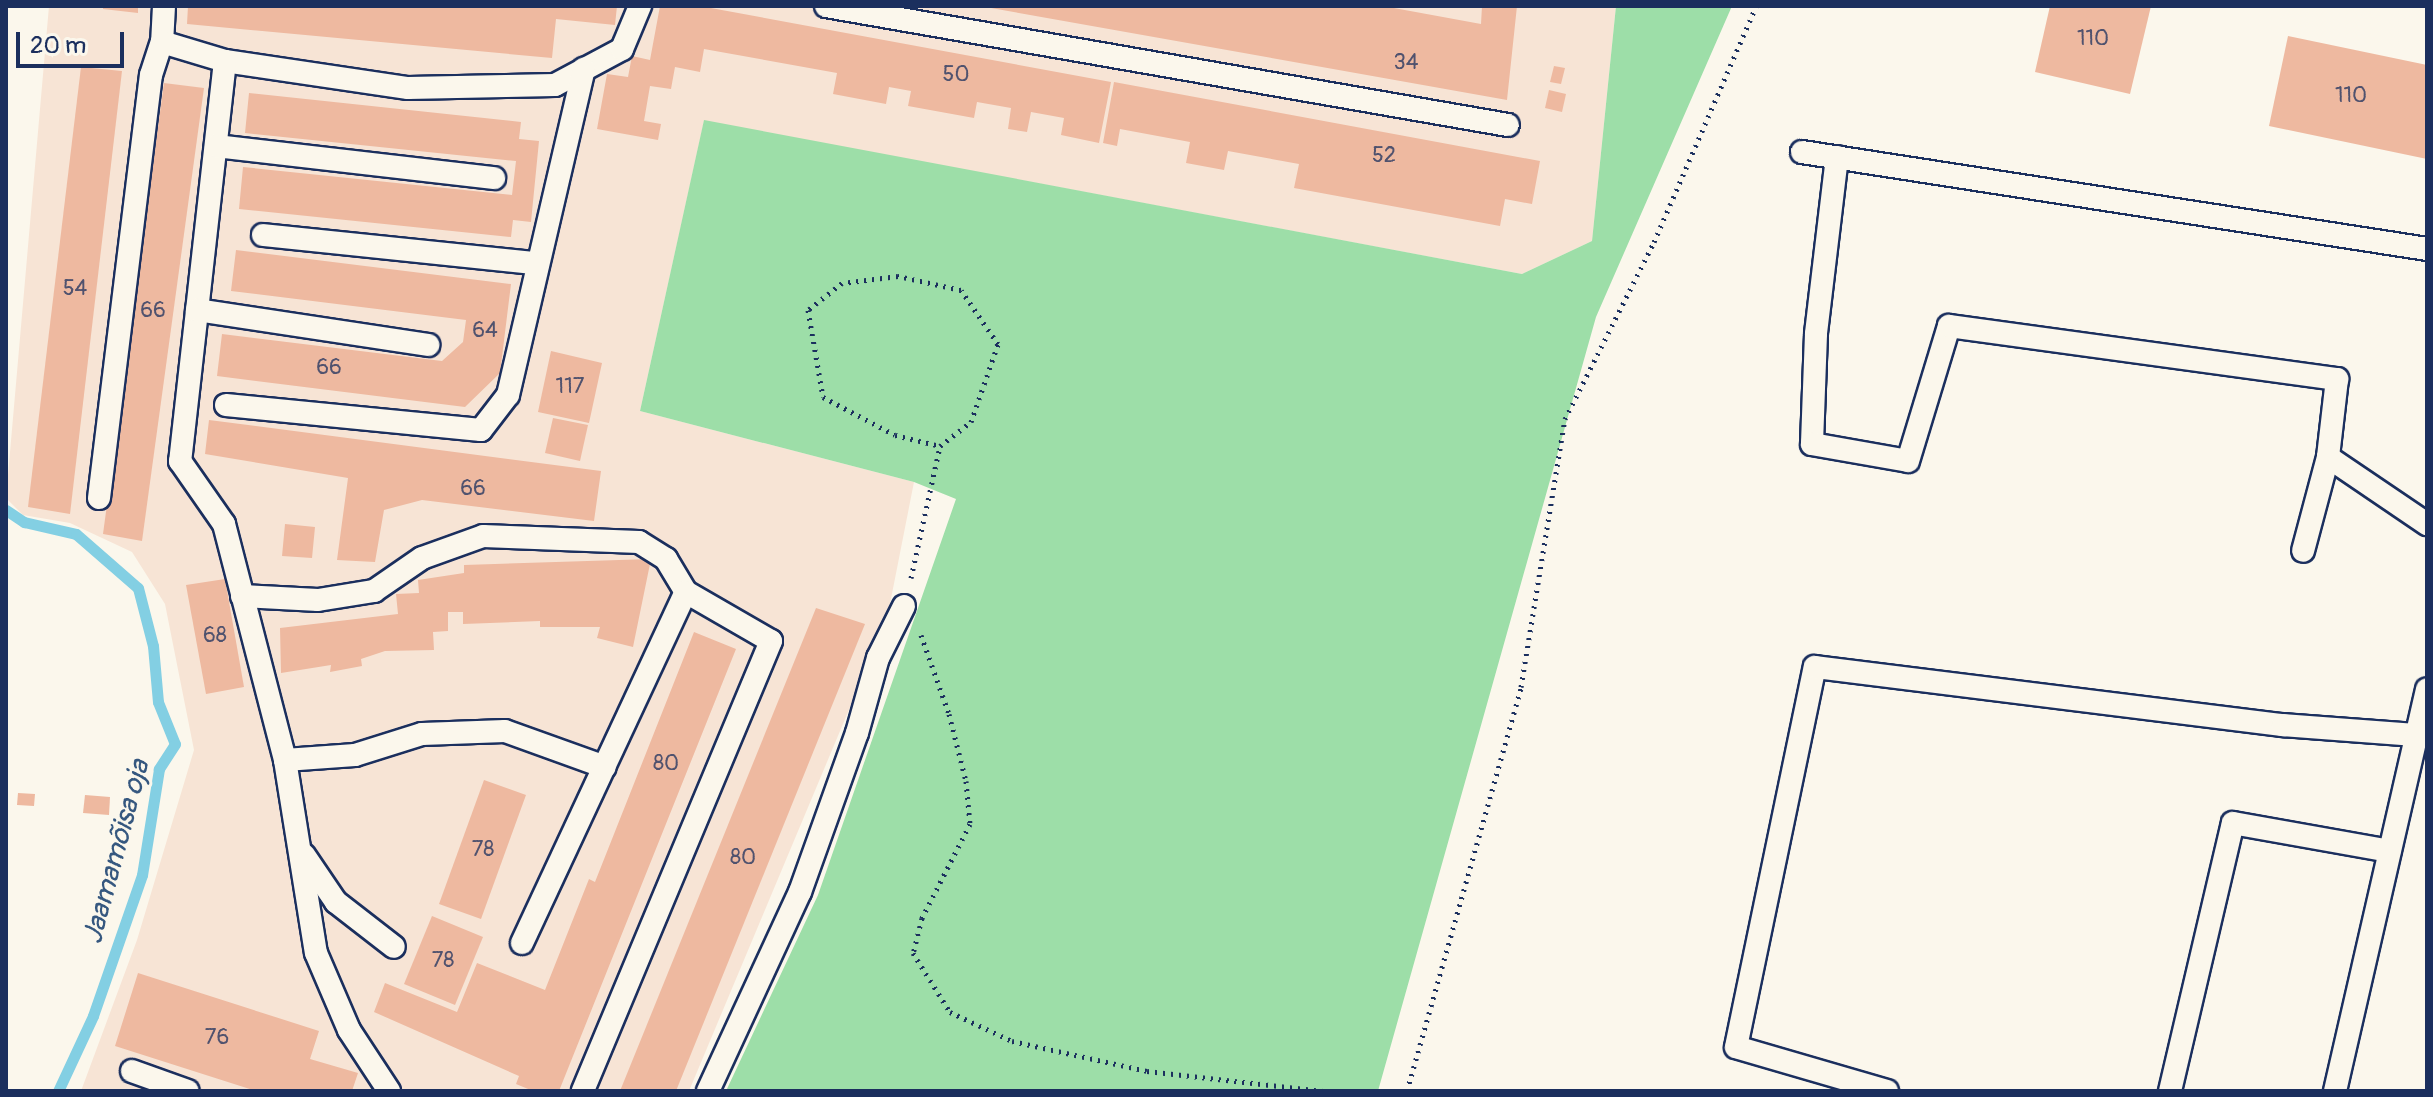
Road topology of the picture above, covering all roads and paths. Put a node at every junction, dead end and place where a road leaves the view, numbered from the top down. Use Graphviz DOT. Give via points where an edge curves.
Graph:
graph roads {
  1 [pos="164,6"];
  2 [pos="640,6"];
  3 [pos="826,6"];
  4 [pos="1756,6"];
  5 [pos="162,42"];
  6 [pos="225,61"];
  7 [pos="584,69"];
  8 [pos="1508,125"];
  9 [pos="216,146"];
  10 [pos="1802,152"];
  11 [pos="1837,157"];
  12 [pos="494,178"];
  13 [pos="263,235"];
  14 [pos="2427,249"];
  15 [pos="535,263"];
  16 [pos="197,310"];
  17 [pos="428,345"];
  18 [pos="226,405"];
  19 [pos="940,446"];
  20 [pos="2328,457"];
  21 [pos="99,498"];
  22 [pos="2427,524"];
  23 [pos="2303,551"];
  24 [pos="686,592"];
  25 [pos="242,596"];
  26 [pos="904,606"];
  27 [pos="2427,689"];
  28 [pos="2415,735"];
  29 [pos="285,760"];
  30 [pos="605,767"];
  31 [pos="299,848"];
  32 [pos="2390,851"];
  33 [pos="522,943"];
  34 [pos="394,947"];
  35 [pos="132,1071"];
  36 [pos="188,1091"];
  37 [pos="389,1091"];
  38 [pos="583,1091"];
  39 [pos="708,1091"];
  40 [pos="1323,1091"];
  41 [pos="1407,1091"];
  42 [pos="1887,1091"];
  43 [pos="2170,1091"];
  44 [pos="2335,1091"];
  1 -- 5 [label="lane"];
  2 -- 7 [label="lane" via="622,49"];
  3 -- 8 [label="lane"];
  4 -- 41 [label="path" via="1654,242 1565,419 1521,687"];
  5 -- 6 [label="lane"];
  5 -- 21 [label="lane" via="151,75"];
  6 -- 7 [label="lane" via="408,88 555,85"];
  6 -- 9 [label="lane"];
  7 -- 15 [label="lane"];
  9 -- 12 [label="lane"];
  9 -- 16 [label="lane"];
  10 -- 11 [label="lane"];
  11 -- 14 [label="lane"];
  11 -- 20 [label="lane" via="1816,334 1812,444 1908,461 1949,326 2337,379"];
  13 -- 15 [label="lane"];
  15 -- 18 [label="lane" via="508,395 481,430"];
  16 -- 17 [label="lane"];
  16 -- 25 [label="lane" via="180,461 224,524"];
  19 -- 19 [label="path" via="895,435 823,397 808,310 842,283 898,276 961,290 998,344 971,422"];
  19 -- 26 [label="path"];
  20 -- 22 [label="lane"];
  20 -- 23 [label="lane"];
  24 -- 25 [label="lane" via="666,559 639,542 483,536 422,558 374,591 318,600"];
  24 -- 30 [label="lane"];
  24 -- 38 [label="lane" via="771,641"];
  25 -- 29 [label="lane"];
  26 -- 39 [label="lane" via="878,658 800,892"];
  26 -- 40 [label="path" via="926,647 966,781 970,824 922,918 913,953 950,1012 1012,1041 1147,1071"];
  27 -- 28 [label="lane"];
  28 -- 32 [label="lane"];
  28 -- 42 [label="lane" via="2283,725 1815,667 1736,1047"];
  29 -- 30 [label="lane" via="355,755 422,734 505,731"];
  29 -- 31 [label="lane"];
  30 -- 33 [label="lane"];
  31 -- 34 [label="lane" via="336,902"];
  31 -- 37 [label="lane" via="316,953 349,1030"];
  32 -- 43 [label="lane" via="2233,823"];
  32 -- 44 [label="lane"];
  35 -- 36 [label="lane"];
}
